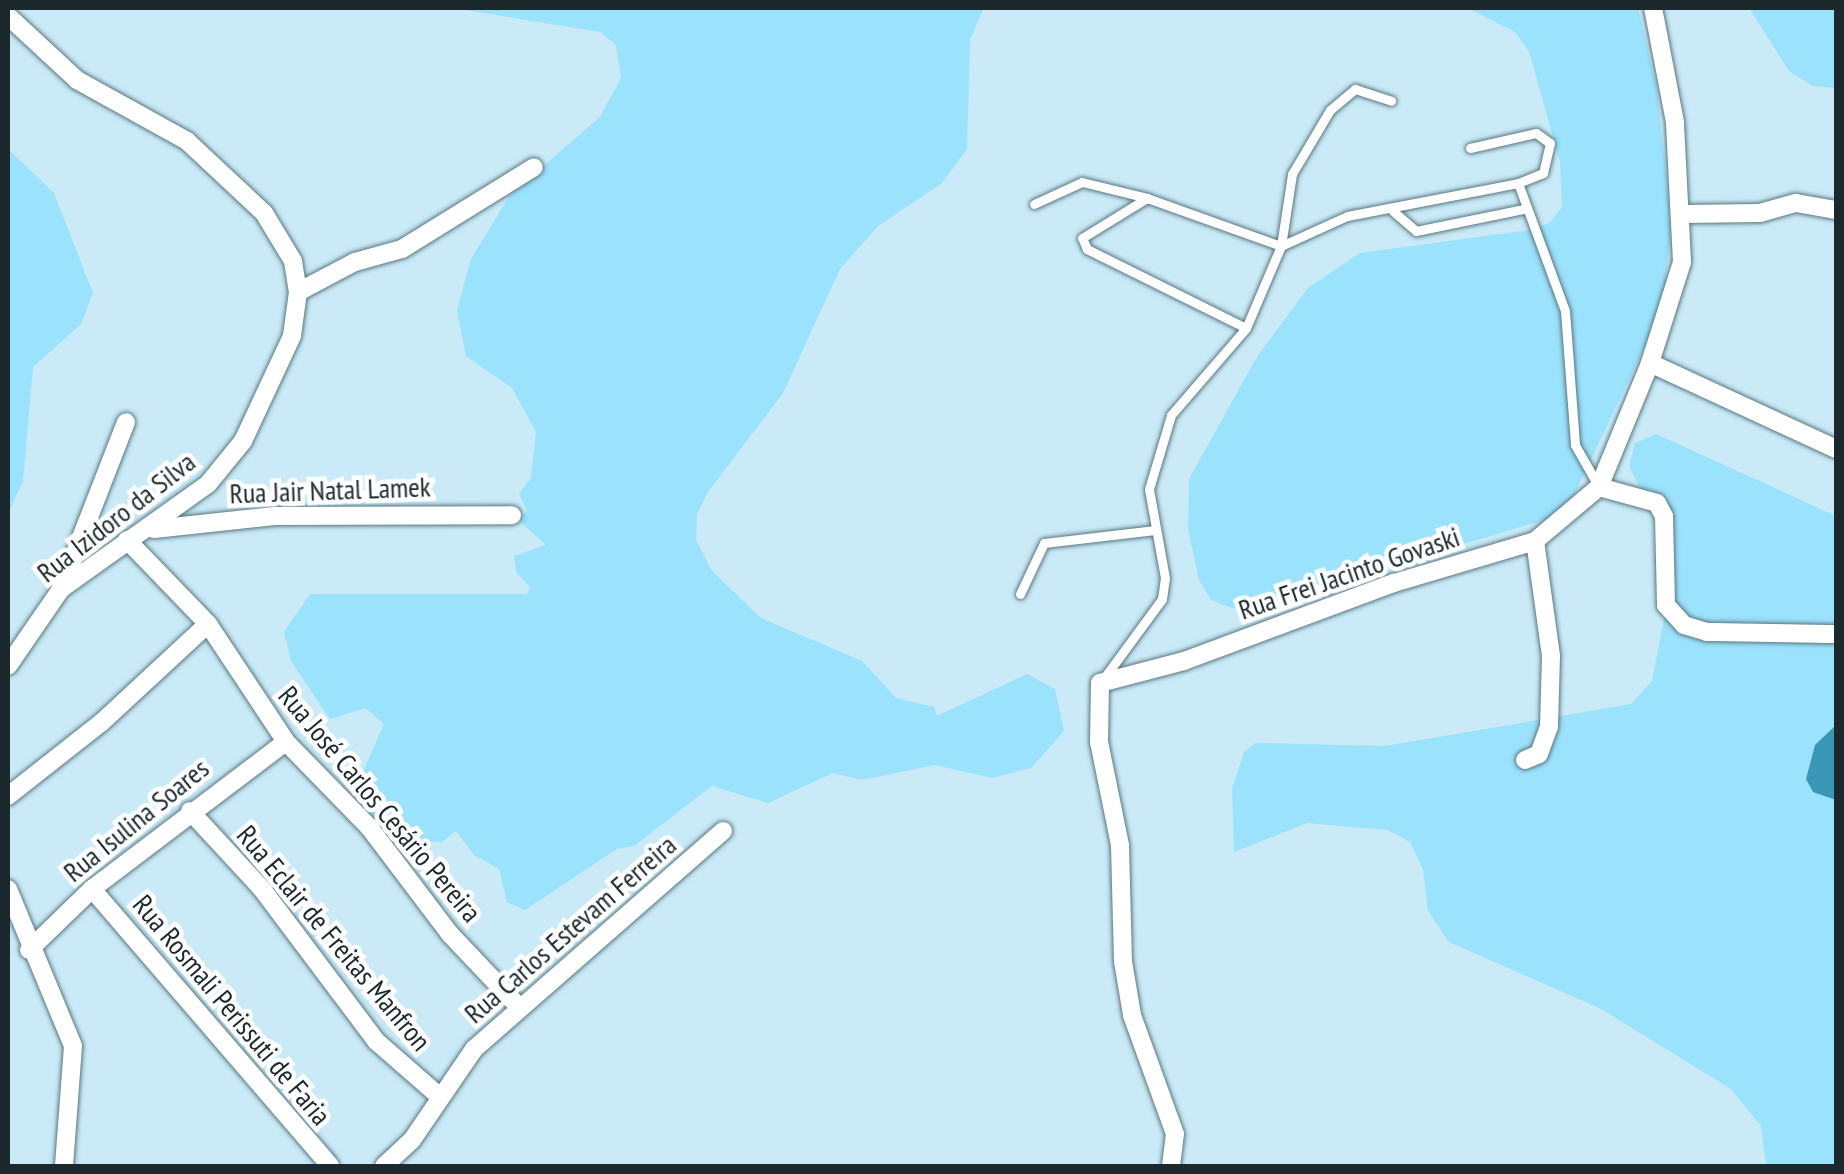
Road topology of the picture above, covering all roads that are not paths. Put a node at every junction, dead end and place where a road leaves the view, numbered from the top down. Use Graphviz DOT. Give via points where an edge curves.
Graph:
graph roads {
  1 [pos="1653,8"];
  2 [pos="8,16"];
  3 [pos="1391,101"];
  4 [pos="1470,148"];
  5 [pos="534,167"];
  6 [pos="1518,183"];
  7 [pos="1147,198"];
  8 [pos="1034,204"];
  9 [pos="1522,210"];
  10 [pos="1836,210"];
  11 [pos="1393,212"];
  12 [pos="1684,214"];
  13 [pos="1280,246"];
  14 [pos="298,292"];
  15 [pos="1246,328"];
  16 [pos="1650,363"];
  17 [pos="126,422"];
  18 [pos="1836,449"];
  19 [pos="1599,487"];
  20 [pos="512,515"];
  21 [pos="150,529"];
  22 [pos="1154,530"];
  23 [pos="127,540"];
  24 [pos="1536,542"];
  25 [pos="61,589"];
  26 [pos="1020,594"];
  27 [pos="208,624"];
  28 [pos="1836,634"];
  29 [pos="8,666"];
  30 [pos="1100,682"];
  31 [pos="286,742"];
  32 [pos="1524,760"];
  33 [pos="8,796"];
  34 [pos="190,811"];
  35 [pos="723,831"];
  36 [pos="8,889"];
  37 [pos="92,889"];
  38 [pos="29,950"];
  39 [pos="519,1007"];
  40 [pos="440,1096"];
  41 [pos="64,1166"];
  42 [pos="330,1166"];
  43 [pos="384,1166"];
  44 [pos="1171,1166"];
  1 -- 12 [label="street, Rua Frei Jacinto Govaski"];
  2 -- 14 [label="street, Rua Izidoro da Silva" via="78,80 186,141 264,213 292,261"];
  3 -- 13 [label="lane" via="1355,89 1330,110 1292,174"];
  4 -- 6 [label="lane" via="1544,136 1549,165"];
  5 -- 14 [label="street" via="402,249 355,262"];
  6 -- 9 [label="lane"];
  6 -- 11 [label="lane"];
  7 -- 8 [label="lane" via="1082,182"];
  7 -- 13 [label="lane"];
  7 -- 15 [label="lane" via="1085,233 1082,243"];
  9 -- 11 [label="lane" via="1416,231"];
  9 -- 19 [label="lane" via="1558,285 1575,445"];
  10 -- 12 [label="street" via="1796,202 1760,213"];
  11 -- 13 [label="lane" via="1347,216"];
  12 -- 16 [label="street, Rua Frei Jacinto Govaski" via="1679,276"];
  13 -- 15 [label="lane"];
  14 -- 21 [label="street, Rua Izidoro da Silva" via="292,336 243,441 208,484"];
  15 -- 22 [label="lane" via="1172,415 1149,490"];
  16 -- 18 [label="street"];
  16 -- 19 [label="street, Rua Frei Jacinto Govaski"];
  17 -- 25 [label="street"];
  19 -- 24 [label="street, Rua Frei Jacinto Govaski"];
  19 -- 28 [label="street" via="1657,503 1664,516 1666,604 1684,625 1707,632"];
  20 -- 21 [label="street, Rua Jair Natal Lamek" via="292,515"];
  21 -- 23 [label="street, Rua Izidoro da Silva"];
  22 -- 26 [label="lane" via="1044,543"];
  22 -- 30 [label="lane" via="1165,578 1162,599 1152,621"];
  23 -- 25 [label="street, Rua Izidoro da Silva"];
  23 -- 27 [label="street, Rua José Carlos Cesário Pereira"];
  24 -- 30 [label="street, Rua Frei Jacinto Govaski" via="1326,606 1184,661"];
  24 -- 32 [label="street" via="1550,656 1549,727 1539,754"];
  25 -- 29 [label="street, Rua Izidoro da Silva"];
  27 -- 31 [label="street, Rua José Carlos Cesário Pereira"];
  27 -- 33 [label="street" via="102,722"];
  30 -- 44 [label="street" via="1099,742 1120,845 1123,961 1132,1015 1175,1134"];
  31 -- 34 [label="street, Rua Isulina Soares"];
  31 -- 39 [label="street, Rua José Carlos Cesário Pereira" via="369,827 450,934"];
  34 -- 37 [label="street, Rua Isulina Soares"];
  34 -- 40 [label="street, Rua Eclair de Freitas Manfron" via="262,889 376,1041"];
  35 -- 39 [label="street, Rua Carlos Estevam Ferreira"];
  36 -- 38 [label="street"];
  37 -- 38 [label="street, Rua Isulina Soares"];
  37 -- 42 [label="street, Rua Rosmali Perissuti de Faria"];
  38 -- 41 [label="street" via="73,1046"];
  39 -- 40 [label="street, Rua Carlos Estevam Ferreira" via="474,1050"];
  40 -- 43 [label="street, Rua Carlos Estevam Ferreira" via="412,1140"];
}
